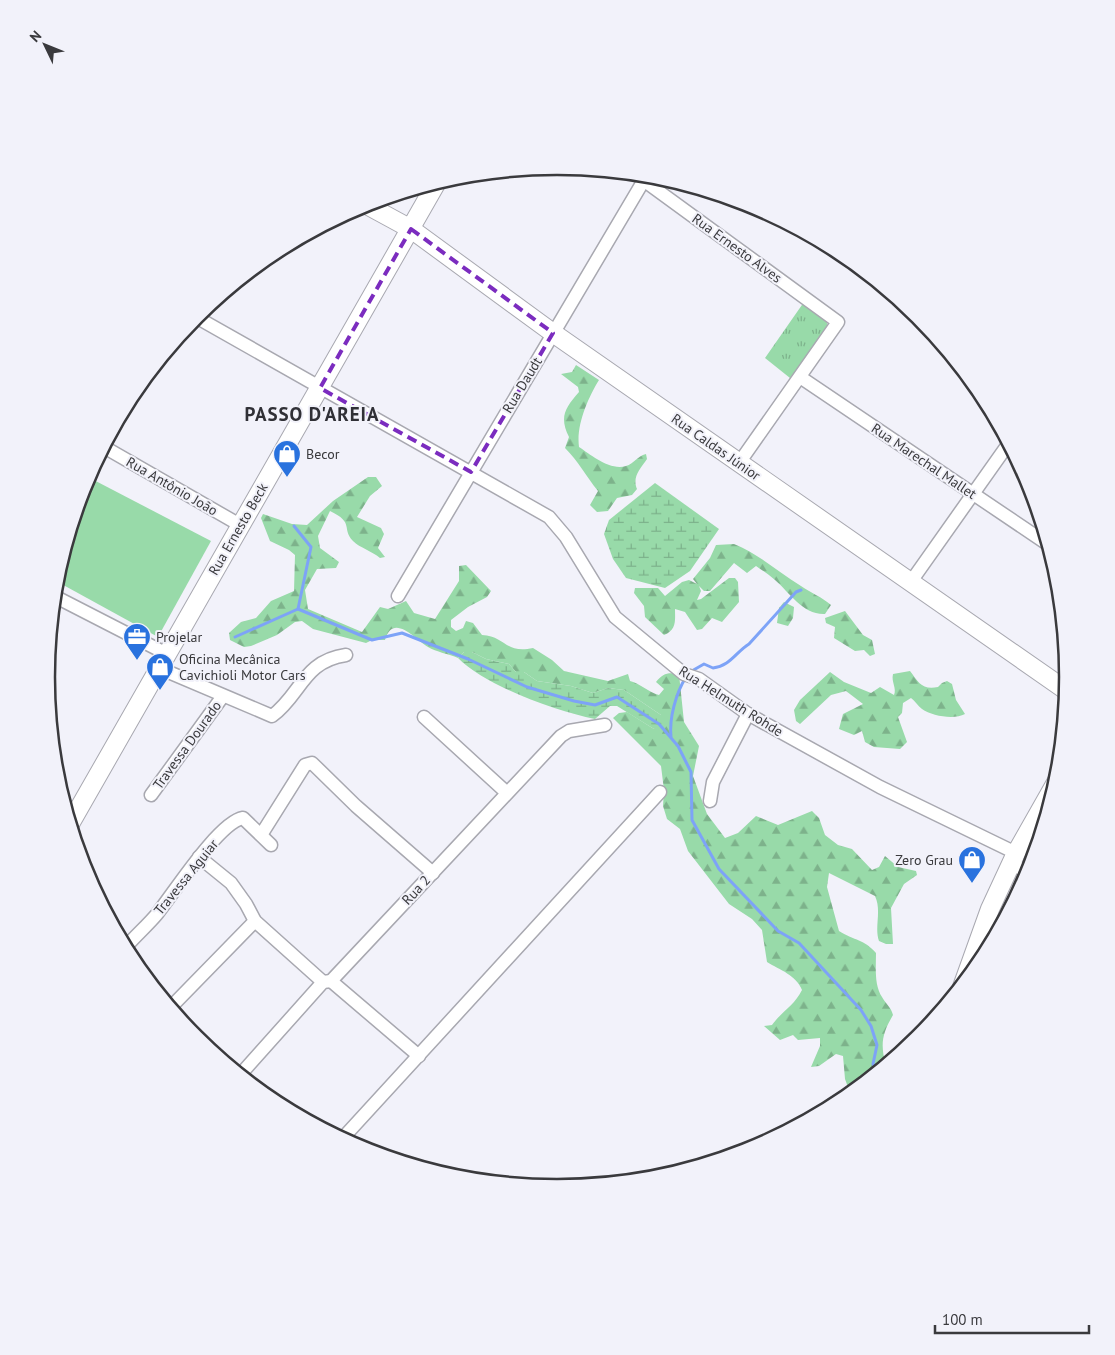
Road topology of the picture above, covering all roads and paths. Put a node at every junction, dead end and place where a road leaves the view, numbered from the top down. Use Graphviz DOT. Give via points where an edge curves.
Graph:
graph roads {
  1 [pos="639,182"];
  2 [pos="653,185"];
  3 [pos="432,191"];
  4 [pos="375,209"];
  5 [pos="411,229"];
  6 [pos="204,320"];
  7 [pos="553,333"];
  8 [pos="800,377"];
  9 [pos="320,388"];
  10 [pos="1005,449"];
  11 [pos="110,450"];
  12 [pos="739,463"];
  13 [pos="471,472"];
  14 [pos="973,494"];
  15 [pos="240,525"];
  16 [pos="1041,539"];
  17 [pos="910,583"];
  18 [pos="398,596"];
  19 [pos="61,600"];
  20 [pos="346,655"];
  21 [pos="163,661"];
  22 [pos="1060,685"];
  23 [pos="223,696"];
  24 [pos="748,714"];
  25 [pos="424,717"];
  26 [pos="605,725"];
  27 [pos="660,792"];
  28 [pos="507,793"];
  29 [pos="152,795"];
  30 [pos="710,800"];
  31 [pos="73,812"];
  32 [pos="1040,816"];
  33 [pos="261,835"];
  34 [pos="271,845"];
  35 [pos="198,857"];
  36 [pos="1013,858"];
  37 [pos="1023,867"];
  38 [pos="433,872"];
  39 [pos="255,921"];
  40 [pos="131,943"];
  41 [pos="975,957"];
  42 [pos="327,981"];
  43 [pos="175,1003"];
  44 [pos="418,1056"];
  45 [pos="245,1070"];
  46 [pos="348,1134"];
  1 -- 7 [label="street, Rua Daudt"];
  2 -- 8 [label="street, Rua Ernesto Alves" via="838,322"];
  3 -- 5 [label="street, Rua Ernesto Beck"];
  4 -- 5 [label="street, Rua Caldas Júnior"];
  5 -- 7 [label="street, Rua Caldas Júnior"];
  5 -- 9 [label="street, Rua Ernesto Beck"];
  6 -- 9 [label="street, Rua Helmuth Rohde"];
  7 -- 12 [label="street, Rua Caldas Júnior"];
  7 -- 13 [label="street, Rua Daudt"];
  8 -- 12 [label="street"];
  8 -- 14 [label="street, Rua Marechal Mallet"];
  9 -- 13 [label="street, Rua Helmuth Rohde"];
  9 -- 15 [label="street, Rua Ernesto Beck"];
  10 -- 14 [label="street"];
  11 -- 15 [label="street, Rua Antônio João"];
  12 -- 17 [label="street, Rua Caldas Júnior"];
  13 -- 18 [label="street, Rua Daudt"];
  13 -- 24 [label="street, Rua Helmuth Rohde" via="549,517 566,537 615,617 689,676"];
  14 -- 16 [label="street, Rua Marechal Mallet"];
  14 -- 17 [label="street"];
  15 -- 21 [label="street, Rua Ernesto Beck"];
  17 -- 22 [label="street, Rua Caldas Júnior"];
  19 -- 21 [label="street"];
  20 -- 23 [label="street" via="330,658 316,666 272,716"];
  21 -- 23 [label="street"];
  21 -- 31 [label="street, Rua Ernesto Beck"];
  23 -- 29 [label="street, Travessa Dourado"];
  24 -- 30 [label="street" via="713,782"];
  24 -- 36 [label="street, Rua Helmuth Rohde"];
  25 -- 28 [label="street"];
  26 -- 28 [label="street, Rua 2" via="569,731 561,736"];
  27 -- 44 [label="street"];
  28 -- 38 [label="street, Rua 2"];
  32 -- 36 [label="street"];
  33 -- 34 [label="street, Travessa Aguiar"];
  33 -- 35 [label="street, Travessa Aguiar" via="239,818"];
  33 -- 38 [label="street" via="306,765 312,763"];
  35 -- 39 [label="street" via="231,883"];
  35 -- 40 [label="street, Travessa Aguiar"];
  36 -- 37 [label="street, Rua Helmuth Rohde"];
  36 -- 41 [label="street"];
  38 -- 42 [label="street, Rua 2"];
  39 -- 42 [label="street"];
  39 -- 43 [label="street"];
  42 -- 44 [label="street"];
  42 -- 45 [label="street, Rua 2"];
  44 -- 46 [label="street"];
}
